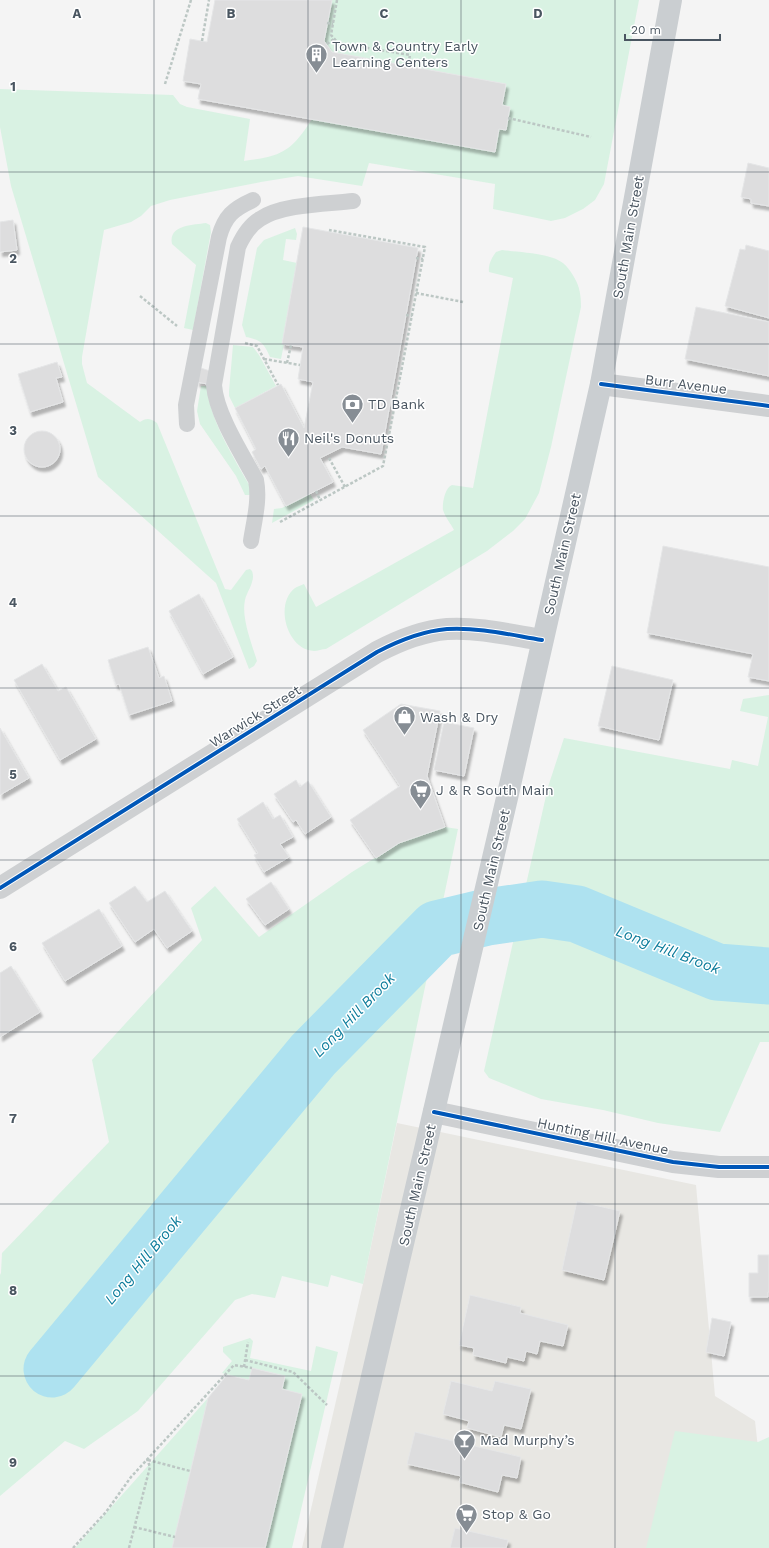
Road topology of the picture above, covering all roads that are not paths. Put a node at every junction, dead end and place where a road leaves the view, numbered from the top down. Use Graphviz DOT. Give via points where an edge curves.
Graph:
graph roads {
  1 [pos="671,0"];
  2 [pos="253,200"];
  3 [pos="354,201"];
  4 [pos="601,384"];
  5 [pos="769,406"];
  6 [pos="188,424"];
  7 [pos="251,541"];
  8 [pos="542,640"];
  9 [pos="0,888"];
  10 [pos="434,1112"];
  11 [pos="769,1167"];
  12 [pos="332,1548"];
  1 -- 4 [label="main road, South Main Street"];
  2 -- 6 [label="lane" via="237,207 231,213 219,237 186,405"];
  3 -- 7 [label="lane" via="292,208 266,215 246,231 238,247 214,385 217,401 229,429 256,480 257,503"];
  4 -- 5 [label="street, Burr Avenue"];
  4 -- 8 [label="main road, South Main Street"];
  8 -- 9 [label="street, Warwick Street" via="485,631 447,629 394,643"];
  8 -- 10 [label="main road, South Main Street"];
  10 -- 11 [label="street, Hunting Hill Avenue" via="673,1162 719,1167"];
  10 -- 12 [label="main road, South Main Street"];
}
